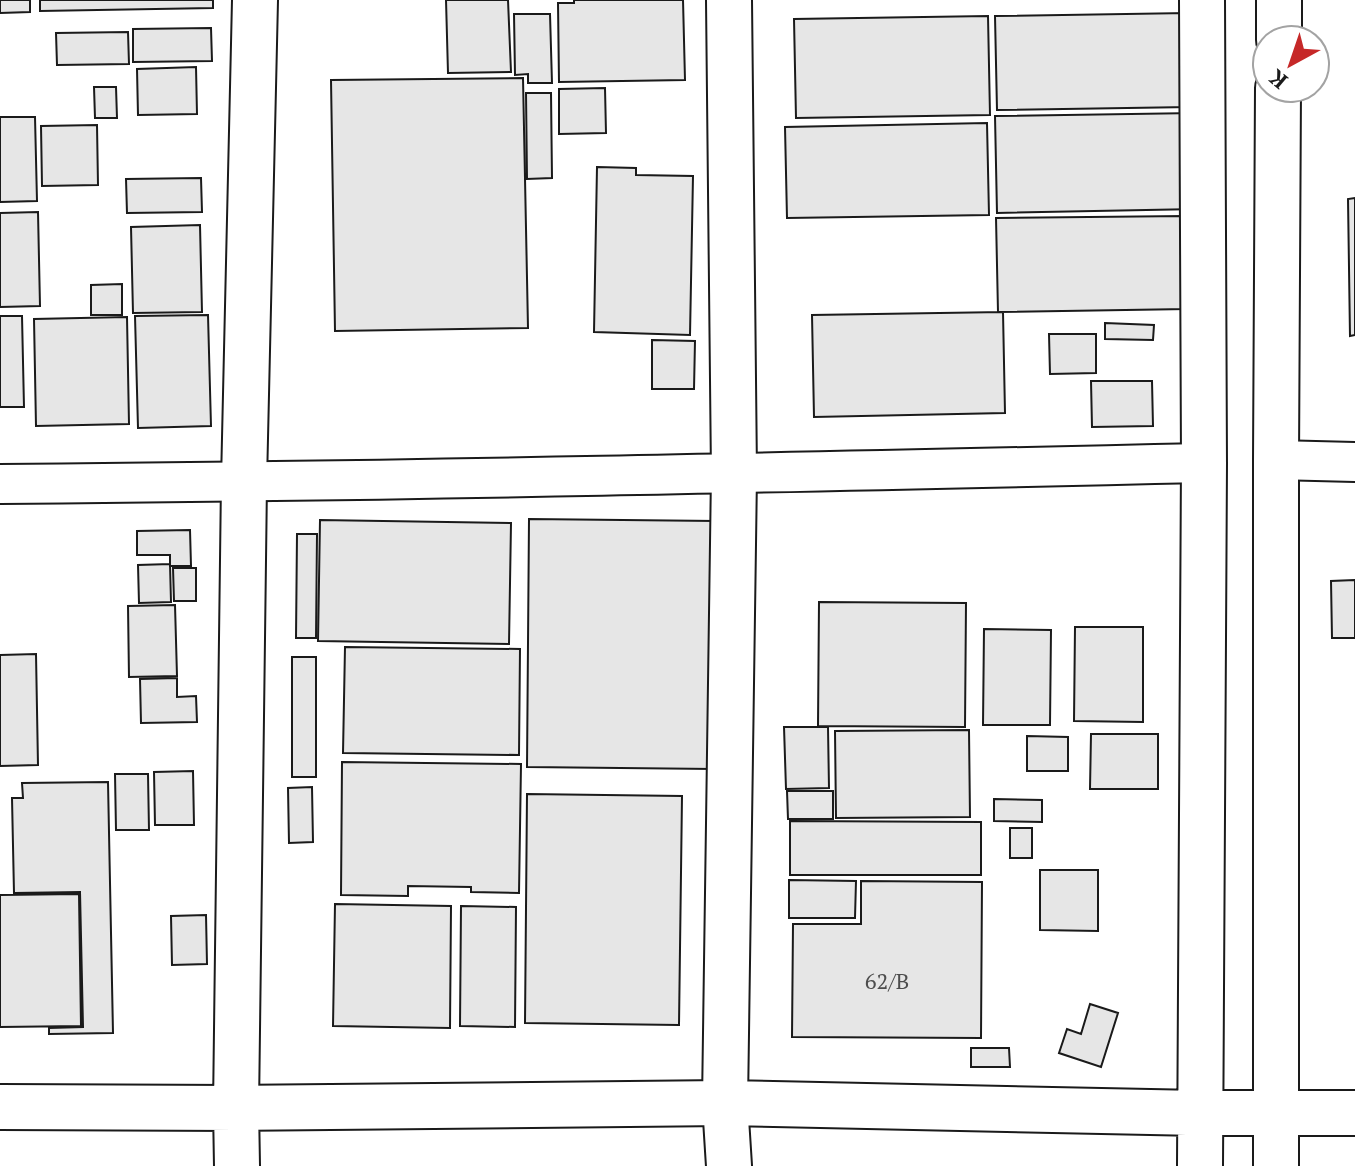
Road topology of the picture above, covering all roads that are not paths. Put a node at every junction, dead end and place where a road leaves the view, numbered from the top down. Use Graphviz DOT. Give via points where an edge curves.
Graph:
graph roads {
  1 [pos="255,0"];
  2 [pos="729,0"];
  3 [pos="1202,0"];
  4 [pos="1279,0"];
  5 [pos="1279,24"];
  6 [pos="1278,104"];
  7 [pos="1276,460"];
  8 [pos="1355,462"];
  9 [pos="1204,463"];
  10 [pos="734,474"];
  11 [pos="244,482"];
  12 [pos="0,484"];
  13 [pos="725,1103"];
  14 [pos="0,1107"];
  15 [pos="236,1108"];
  16 [pos="1199,1113"];
  17 [pos="1277,1113"];
  18 [pos="1355,1113"];
  19 [pos="237,1166"];
  20 [pos="729,1166"];
  21 [pos="1200,1166"];
  22 [pos="1276,1166"];
  1 -- 11 [label="street"];
  2 -- 10 [label="street"];
  3 -- 9 [label="street"];
  4 -- 5 [label="street"];
  6 -- 7 [label="street"];
  7 -- 8 [label="street"];
  7 -- 17 [label="street"];
  9 -- 10 [label="street"];
  9 -- 16 [label="street"];
  10 -- 11 [label="street"];
  10 -- 13 [label="street"];
  11 -- 12 [label="street"];
  11 -- 15 [label="street"];
  13 -- 15 [label="street"];
  13 -- 16 [label="street"];
  13 -- 20 [label="street"];
  14 -- 15 [label="street"];
  15 -- 19 [label="street"];
  16 -- 17 [label="street"];
  16 -- 21 [label="street"];
  17 -- 18 [label="street"];
  17 -- 22 [label="street"];
}
